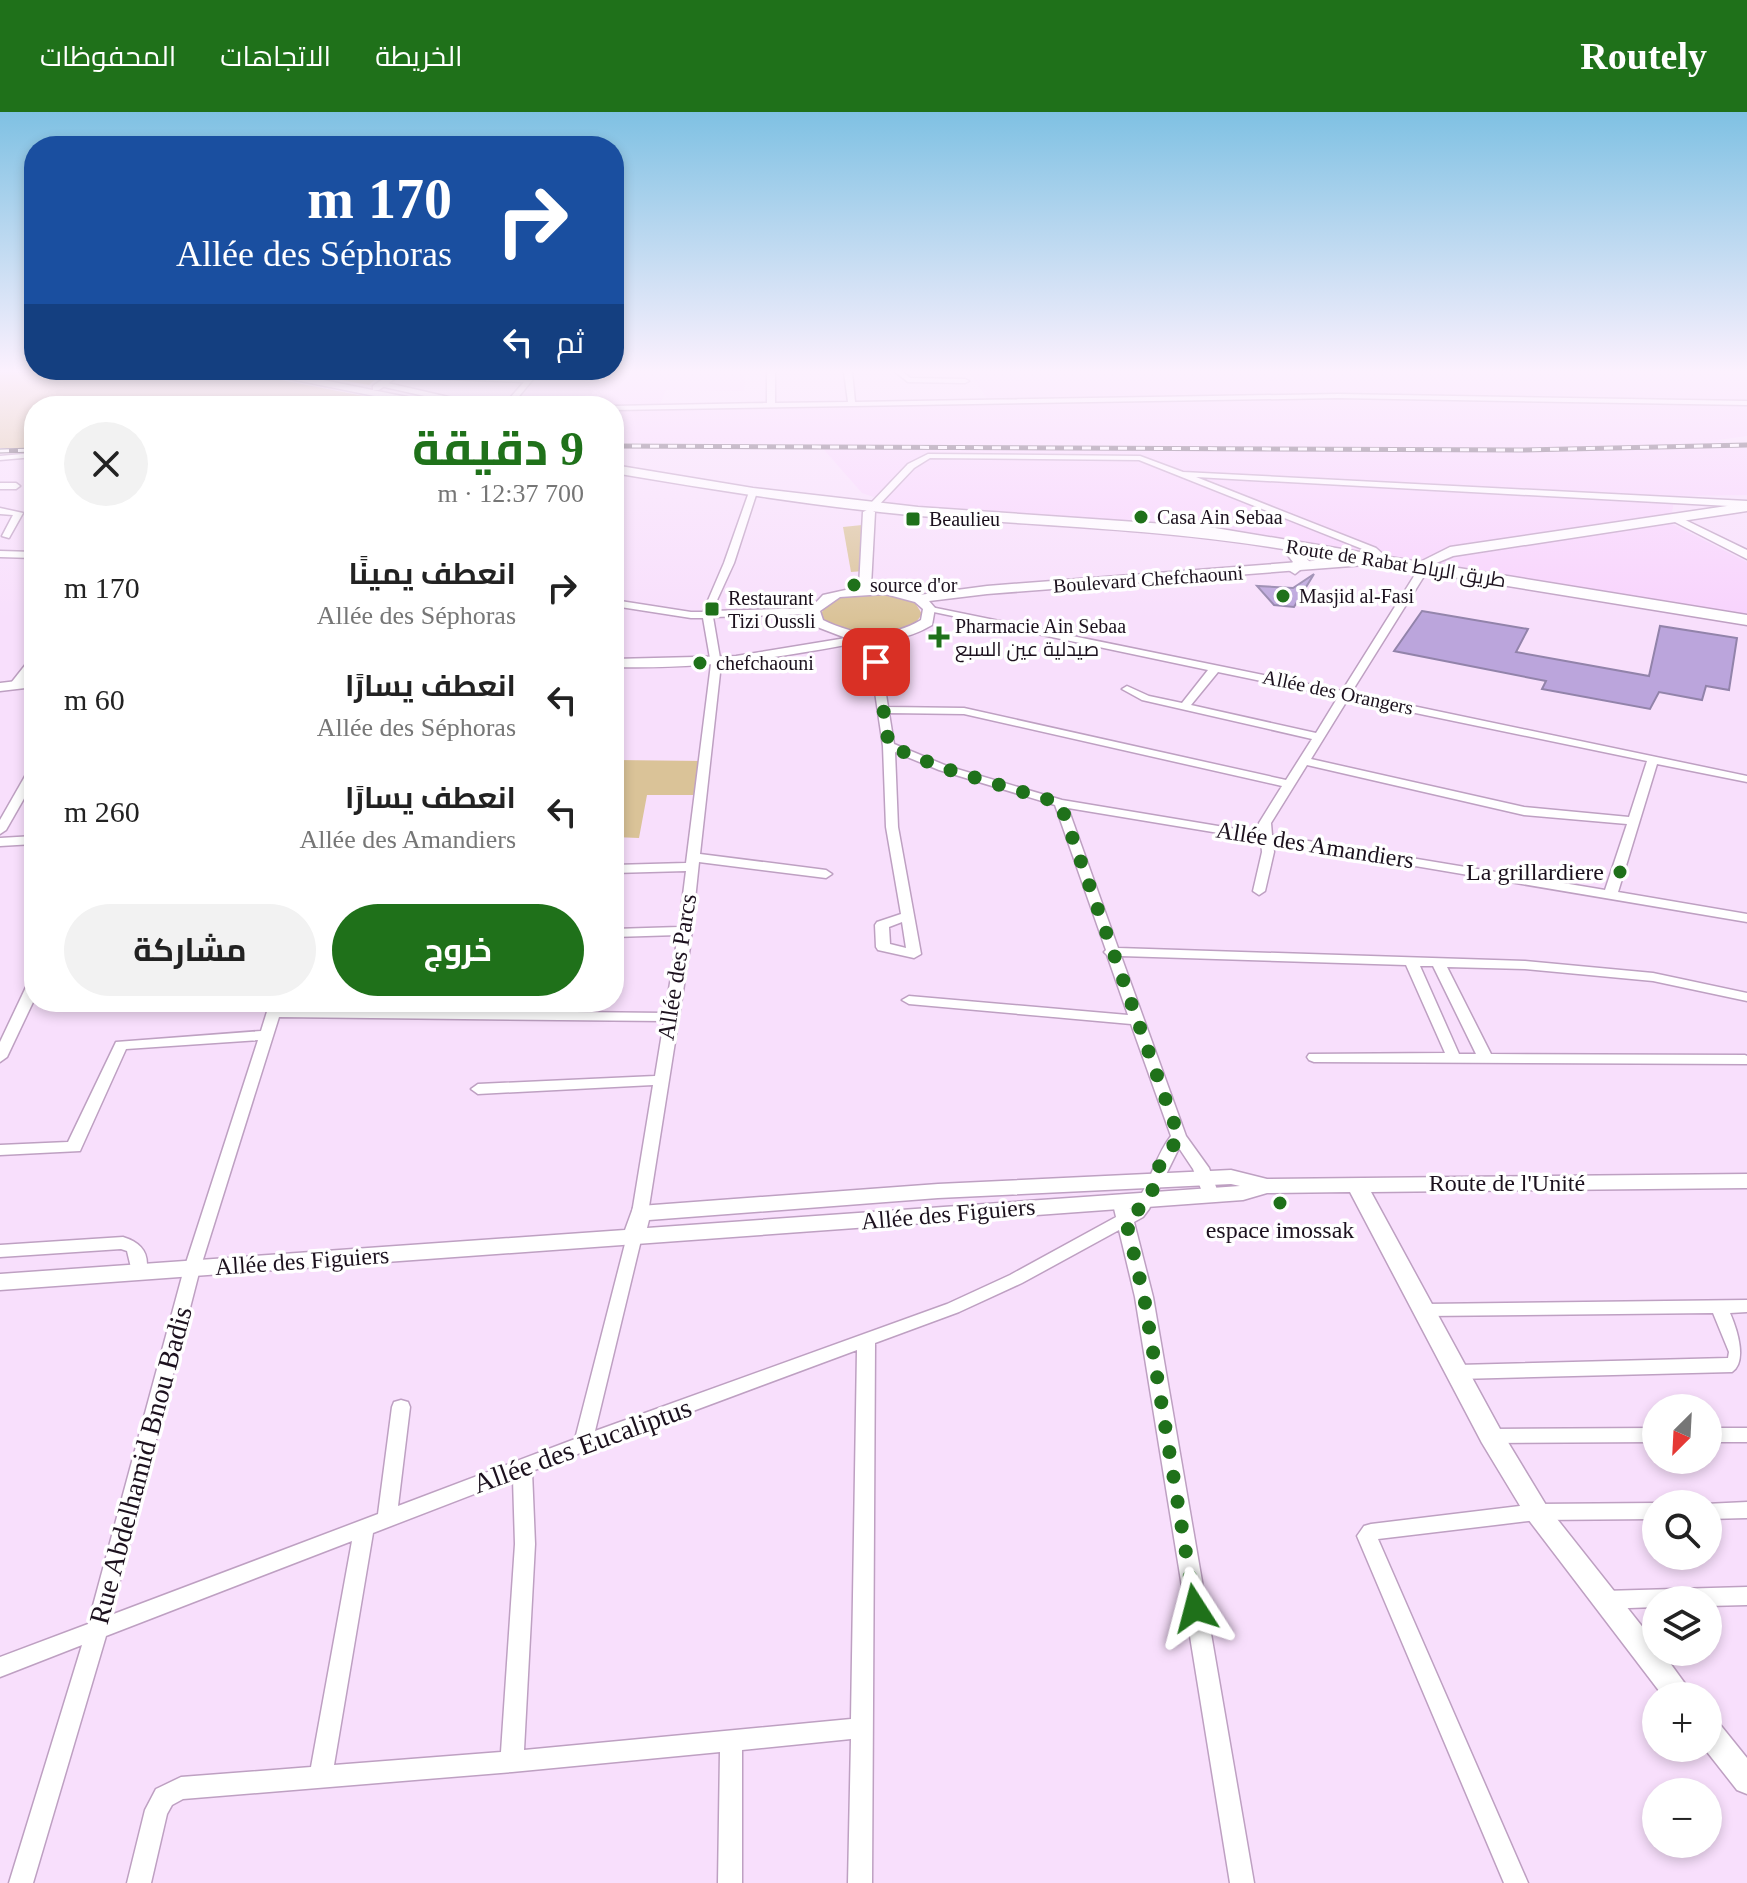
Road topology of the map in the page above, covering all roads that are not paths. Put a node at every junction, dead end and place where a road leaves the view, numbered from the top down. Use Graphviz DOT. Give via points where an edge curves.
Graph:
graph roads {
  1 [pos="24,456"];
  2 [pos="0,458"];
  3 [pos="624,471"];
  4 [pos="1185,474"];
  5 [pos="624,478"];
  6 [pos="0,486"];
  7 [pos="16,486"];
  8 [pos="752,495"];
  9 [pos="1747,506"];
  10 [pos="871,509"];
  11 [pos="0,511"];
  12 [pos="1675,518"];
  13 [pos="6,536"];
  14 [pos="1289,551"];
  15 [pos="0,554"];
  16 [pos="1746,554"];
  17 [pos="24,555"];
  18 [pos="1372,562"];
  19 [pos="1295,569"];
  20 [pos="1421,570"];
  21 [pos="865,590"];
  22 [pos="924,604"];
  23 [pos="624,605"];
  24 [pos="814,611"];
  25 [pos="707,614"];
  26 [pos="1747,620"];
  27 [pos="1747,626"];
  28 [pos="833,632"];
  29 [pos="868,638"];
  30 [pos="826,647"];
  31 [pos="624,663"];
  32 [pos="716,664"];
  33 [pos="1216,667"];
  34 [pos="24,670"];
  35 [pos="7,686"];
  36 [pos="1127,689"];
  37 [pos="1346,694"];
  38 [pos="1184,707"];
  39 [pos="883,710"];
  40 [pos="1318,737"];
  41 [pos="889,746"];
  42 [pos="1653,759"];
  43 [pos="1304,761"];
  44 [pos="1747,779"];
  45 [pos="1289,784"];
  46 [pos="24,788"];
  47 [pos="1060,803"];
  48 [pos="1633,821"];
  49 [pos="0,830"];
  50 [pos="1266,837"];
  51 [pos="24,841"];
  52 [pos="0,842"];
  53 [pos="693,862"];
  54 [pos="624,868"];
  55 [pos="826,874"];
  56 [pos="1259,891"];
  57 [pos="1611,893"];
  58 [pos="908,916"];
  59 [pos="1747,918"];
  60 [pos="685,931"];
  61 [pos="624,933"];
  62 [pos="1111,952"];
  63 [pos="1411,961"];
  64 [pos="1437,961"];
  65 [pos="1747,997"];
  66 [pos="909,1000"];
  67 [pos="24,1006"];
  68 [pos="274,1012"];
  69 [pos="451,1012"];
  70 [pos="671,1017"];
  71 [pos="1139,1020"];
  72 [pos="266,1035"];
  73 [pos="1453,1056"];
  74 [pos="1485,1056"];
  75 [pos="0,1057"];
  76 [pos="1314,1057"];
  77 [pos="1745,1060"];
  78 [pos="660,1080"];
  79 [pos="478,1089"];
  80 [pos="1179,1137"];
  81 [pos="0,1150"];
  82 [pos="1747,1181"];
  83 [pos="1356,1184"];
  84 [pos="1208,1186"];
  85 [pos="1267,1186"];
  86 [pos="1152,1190"];
  87 [pos="1123,1210"];
  88 [pos="640,1213"];
  89 [pos="634,1236"];
  90 [pos="0,1251"];
  91 [pos="192,1269"];
  92 [pos="139,1272"];
  93 [pos="0,1282"];
  94 [pos="1719,1306"];
  95 [pos="1747,1306"];
  96 [pos="1426,1310"];
  97 [pos="866,1341"];
  98 [pos="1458,1372"];
  99 [pos="401,1407"];
  100 [pos="1642,1435"];
  101 [pos="1722,1435"];
  102 [pos="1747,1435"];
  103 [pos="1491,1436"];
  104 [pos="583,1443"];
  105 [pos="522,1468"];
  106 [pos="1747,1510"];
  107 [pos="1642,1511"];
  108 [pos="1722,1511"];
  109 [pos="1537,1512"];
  110 [pos="387,1518"];
  111 [pos="364,1527"];
  112 [pos="1747,1596"];
  113 [pos="1603,1600"];
  114 [pos="96,1633"];
  115 [pos="0,1667"];
  116 [pos="1669,1682"];
  117 [pos="861,1728"];
  118 [pos="731,1741"];
  119 [pos="1722,1749"];
  120 [pos="512,1762"];
  121 [pos="321,1775"];
  122 [pos="1747,1780"];
  123 [pos="21,1883"];
  124 [pos="139,1883"];
  125 [pos="730,1883"];
  126 [pos="860,1883"];
  127 [pos="1242,1883"];
  128 [pos="1516,1883"];
  1 -- 2 [label="street"];
  3 -- 8 [label="main road, Route de Rabat طريق الرباط"];
  4 -- 9 [label="street"];
  4 -- 10 [label="street" via="1127,456 928,456"];
  4 -- 18 [label="street" via="1373,550 1380,556"];
  5 -- 8 [label="main road, Route de Rabat طريق الرباط"];
  6 -- 7 [label="street"];
  8 -- 10 [label="main road, Route de Rabat طريق الرباط"];
  8 -- 25 [label="street"];
  9 -- 12 [label="main road"];
  10 -- 14 [label="main road, Route de Rabat طريق الرباط" via="1187,535"];
  10 -- 18 [label="main road, Route de Rabat طريق الرباط" via="1164,527"];
  10 -- 21 [label="street" via="866,521"];
  11 -- 13 [label="street" via="19,513"];
  12 -- 16 [label="street"];
  12 -- 20 [label="main road" via="1450,552"];
  14 -- 18 [label="main road, Route de Rabat طريق الرباط"];
  14 -- 19 [label="main road" via="1302,562"];
  15 -- 17 [label="street"];
  18 -- 19 [label="street, Boulevard Chefchaouni"];
  18 -- 20 [label="main road, Route de Rabat طريق الرباط"];
  19 -- 22 [label="street, Boulevard Chefchaouni" via="987,590"];
  20 -- 26 [label="main road, Route de Rabat طريق الرباط"];
  20 -- 27 [label="main road, Route de Rabat طريق الرباط"];
  20 -- 37 [label="street"];
  21 -- 22 [label="street, Boulevard Chefchaouni" via="904,593"];
  21 -- 24 [label="street, Boulevard Chefchaouni" via="825,599"];
  22 -- 29 [label="street" via="927,622 918,628"];
  22 -- 33 [label="street, Allée des Orangers"];
  23 -- 25 [label="street"];
  24 -- 25 [label="street"];
  24 -- 28 [label="street" via="817,622"];
  25 -- 32 [label="street, Allée des Parcs"];
  28 -- 29 [label="street"];
  28 -- 30 [label="street"];
  29 -- 30 [label="street"];
  29 -- 39 [label="street"];
  30 -- 32 [label="street"];
  31 -- 32 [label="street"];
  32 -- 53 [label="street, Allée des Parcs"];
  33 -- 37 [label="street, Allée des Orangers"];
  33 -- 38 [label="street"];
  34 -- 35 [label="street"];
  36 -- 38 [label="street"];
  37 -- 40 [label="street"];
  37 -- 42 [label="street, Allée des Orangers"];
  38 -- 40 [label="street"];
  39 -- 41 [label="street"];
  39 -- 45 [label="street" via="964,711"];
  40 -- 43 [label="street"];
  41 -- 47 [label="street, Allée des Amandiers"];
  41 -- 58 [label="street" via="892,827"];
  42 -- 44 [label="street, Allée des Orangers"];
  42 -- 48 [label="street"];
  43 -- 45 [label="street"];
  43 -- 48 [label="street" via="1524,811"];
  45 -- 50 [label="street" via="1265,823"];
  46 -- 49 [label="street"];
  47 -- 50 [label="street, Allée des Amandiers"];
  47 -- 62 [label="street"];
  48 -- 57 [label="street"];
  50 -- 56 [label="street" via="1267,864"];
  50 -- 57 [label="street, Allée des Amandiers"];
  51 -- 52 [label="street"];
  53 -- 54 [label="street"];
  53 -- 55 [label="street"];
  53 -- 60 [label="street, Allée des Parcs"];
  57 -- 59 [label="street, Allée des Amandiers"];
  60 -- 61 [label="street"];
  60 -- 70 [label="street, Allée des Parcs"];
  62 -- 63 [label="street"];
  62 -- 71 [label="street"];
  63 -- 64 [label="street"];
  63 -- 73 [label="street"];
  64 -- 65 [label="street" via="1617,972"];
  64 -- 74 [label="street"];
  66 -- 71 [label="street"];
  67 -- 75 [label="street"];
  68 -- 72 [label="street, Rue Abdelhamid Bnou Badis"];
  69 -- 70 [label="street"];
  70 -- 78 [label="street, Allée des Parcs"];
  71 -- 80 [label="street"];
  72 -- 81 [label="street" via="121,1045 74,1147"];
  72 -- 91 [label="street, Rue Abdelhamid Bnou Badis"];
  73 -- 74 [label="street"];
  73 -- 76 [label="street"];
  74 -- 77 [label="street"];
  78 -- 79 [label="street"];
  78 -- 88 [label="street, Allée des Parcs"];
  80 -- 84 [label="street"];
  80 -- 86 [label="street"];
  82 -- 83 [label="street, Route de l'Unité"];
  83 -- 85 [label="street, Route de l'Unité"];
  83 -- 96 [label="street"];
  84 -- 85 [label="street, Allée des Figuiers" via="1247,1193"];
  84 -- 86 [label="street, Allée des Figuiers"];
  86 -- 87 [label="street, Allée des Figuiers"];
  86 -- 88 [label="street, Allée des Figuiers" via="938,1191"];
  87 -- 89 [label="street, Allée des Figuiers"];
  87 -- 97 [label="street, Allée des Eucaliptus" via="1003,1285"];
  87 -- 127 [label="street" via="1144,1297"];
  88 -- 89 [label="street, Allée des Parcs"];
  89 -- 91 [label="street, Allée des Figuiers"];
  89 -- 104 [label="street, Allée des Parcs"];
  90 -- 92 [label="street" via="123,1243 135,1248"];
  91 -- 92 [label="street, Allée des Figuiers"];
  91 -- 114 [label="street, Rue Abdelhamid Bnou Badis"];
  92 -- 93 [label="street, Allée des Figuiers"];
  94 -- 95 [label="street"];
  94 -- 96 [label="street"];
  94 -- 98 [label="street" via="1738,1352 1732,1365"];
  96 -- 98 [label="street"];
  97 -- 104 [label="street, Allée des Eucaliptus"];
  97 -- 117 [label="street"];
  98 -- 103 [label="street"];
  99 -- 110 [label="street"];
  100 -- 103 [label="street"];
  101 -- 102 [label="street"];
  103 -- 109 [label="street"];
  104 -- 105 [label="street, Allée des Eucaliptus"];
  105 -- 110 [label="street, Allée des Eucaliptus"];
  105 -- 120 [label="street" via="525,1544"];
  106 -- 108 [label="street"];
  107 -- 109 [label="street"];
  109 -- 113 [label="street"];
  109 -- 128 [label="street" via="1367,1536"];
  110 -- 111 [label="street, Allée des Eucaliptus"];
  111 -- 114 [label="street, Allée des Eucaliptus"];
  111 -- 121 [label="street"];
  112 -- 113 [label="street"];
  113 -- 116 [label="street"];
  114 -- 115 [label="street, Allée des Eucaliptus"];
  114 -- 123 [label="street, Rue Abdelhamid Bnou Badis"];
  117 -- 118 [label="street"];
  117 -- 126 [label="street"];
  118 -- 120 [label="street"];
  118 -- 125 [label="street"];
  119 -- 122 [label="street"];
  120 -- 121 [label="street"];
  121 -- 124 [label="street" via="181,1788 164,1797 156,1810"];
}
